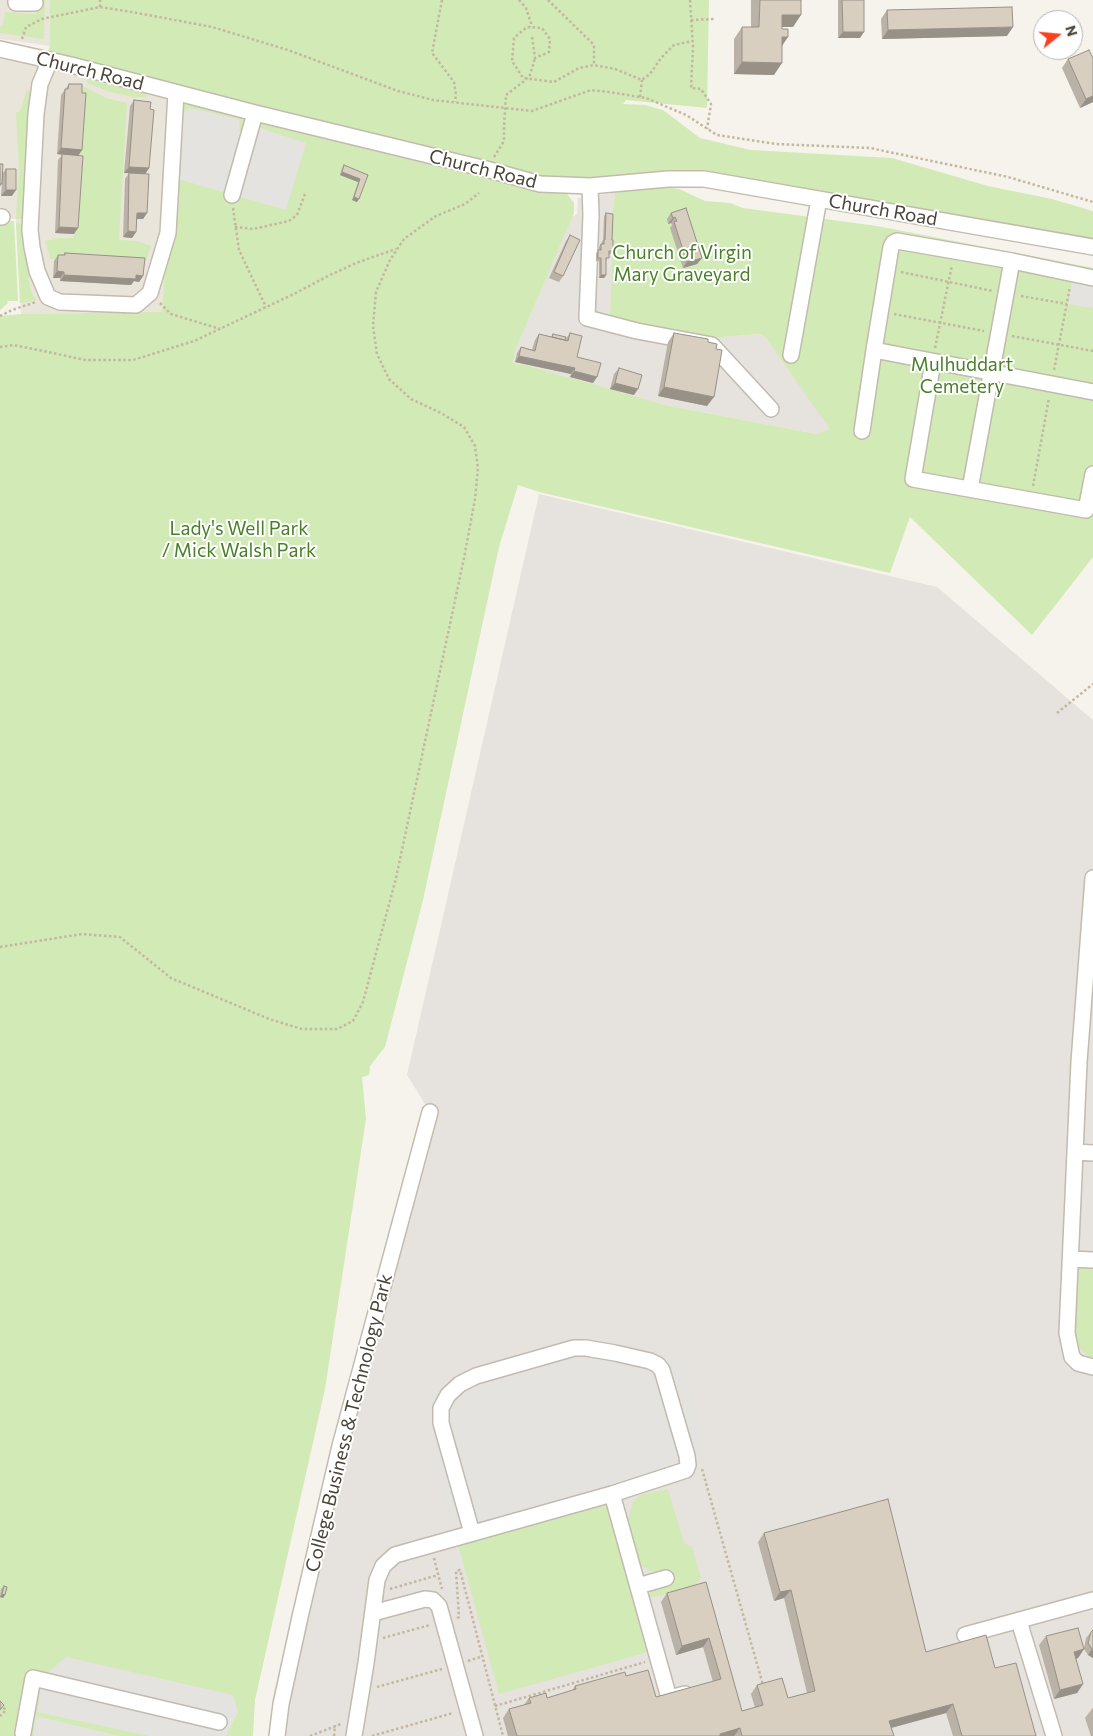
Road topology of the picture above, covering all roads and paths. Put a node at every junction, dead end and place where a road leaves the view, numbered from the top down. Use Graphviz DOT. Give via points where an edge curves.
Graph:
graph roads {
  1 [pos="16,0"];
  2 [pos="100,0"];
  3 [pos="442,0"];
  4 [pos="519,0"];
  5 [pos="548,0"];
  6 [pos="690,0"];
  7 [pos="35,3"];
  8 [pos="100,7"];
  9 [pos="691,20"];
  10 [pos="716,20"];
  11 [pos="531,27"];
  12 [pos="532,37"];
  13 [pos="693,41"];
  14 [pos="22,42"];
  15 [pos="0,49"];
  16 [pos="536,58"];
  17 [pos="50,60"];
  18 [pos="594,65"];
  19 [pos="527,79"];
  20 [pos="642,80"];
  21 [pos="176,93"];
  22 [pos="640,97"];
  23 [pos="455,102"];
  24 [pos="505,108"];
  25 [pos="255,113"];
  26 [pos="707,129"];
  27 [pos="486,169"];
  28 [pos="590,186"];
  29 [pos="479,193"];
  30 [pos="305,194"];
  31 [pos="232,195"];
  32 [pos="819,199"];
  33 [pos="1093,202"];
  34 [pos="235,227"];
  35 [pos="1093,247"];
  36 [pos="398,249"];
  37 [pos="954,251"];
  38 [pos="1012,261"];
  39 [pos="887,270"];
  40 [pos="1072,274"];
  41 [pos="1093,278"];
  42 [pos="948,282"];
  43 [pos="150,293"];
  44 [pos="1006,294"];
  45 [pos="40,301"];
  46 [pos="1067,304"];
  47 [pos="266,307"];
  48 [pos="0,316"];
  49 [pos="220,329"];
  50 [pos="0,347"];
  51 [pos="874,350"];
  52 [pos="791,355"];
  53 [pos="933,362"];
  54 [pos="991,373"];
  55 [pos="1050,390"];
  56 [pos="1093,392"];
  57 [pos="771,410"];
  58 [pos="862,431"];
  59 [pos="1093,474"];
  60 [pos="970,489"];
  61 [pos="1030,500"];
  62 [pos="1093,684"];
  63 [pos="1057,713"];
  64 [pos="1093,878"];
  65 [pos="0,947"];
  66 [pos="1086,1063"];
  67 [pos="430,1112"];
  68 [pos="1076,1152"];
  69 [pos="1093,1153"];
  70 [pos="1071,1259"];
  71 [pos="1093,1260"];
  72 [pos="1093,1367"];
  73 [pos="687,1456"];
  74 [pos="612,1494"];
  75 [pos="472,1533"];
  76 [pos="438,1575"];
  77 [pos="666,1578"];
  78 [pos="638,1586"];
  79 [pos="386,1590"];
  80 [pos="1093,1600"];
  81 [pos="373,1613"];
  82 [pos="451,1620"];
  83 [pos="1019,1621"];
  84 [pos="436,1624"];
  85 [pos="965,1635"];
  86 [pos="381,1638"];
  87 [pos="483,1656"];
  88 [pos="659,1662"];
  89 [pos="463,1663"];
  90 [pos="446,1668"];
  91 [pos="375,1687"];
  92 [pos="764,1689"];
  93 [pos="695,1691"];
  94 [pos="0,1704"];
  95 [pos="495,1706"];
  96 [pos="460,1711"];
  97 [pos="0,1716"];
  98 [pos="219,1722"];
  99 [pos="335,1726"];
  100 [pos="350,1730"];
  101 [pos="27,1735"];
  102 [pos="277,1736"];
  103 [pos="310,1736"];
  104 [pos="334,1736"];
  105 [pos="372,1736"];
  106 [pos="475,1736"];
  107 [pos="503,1736"];
  108 [pos="1054,1736"];
  1 -- 7 [label="street"];
  2 -- 8 [label="path"];
  3 -- 23 [label="path" via="432,54 454,82"];
  4 -- 11 [label="path" via="526,8"];
  5 -- 18 [label="path" via="594,45"];
  6 -- 9 [label="path"];
  8 -- 14 [label="path" via="31,23 26,27"];
  8 -- 23 [label="path" via="212,28 288,50 398,91"];
  9 -- 10 [label="path"];
  9 -- 13 [label="path"];
  11 -- 16 [label="path" via="542,28 550,39 549,52"];
  11 -- 19 [label="path" via="514,38 512,62"];
  12 -- 16 [label="path"];
  13 -- 20 [label="path" via="674,45"];
  13 -- 26 [label="path" via="691,88 701,89 711,104"];
  15 -- 17 [label="street, Church Road"];
  16 -- 19 [label="path"];
  17 -- 21 [label="street, Church Road"];
  17 -- 43 [label="street" via="40,84 36,114 30,230 37,271 48,297 60,302 136,305"];
  18 -- 19 [label="path" via="579,68 554,82"];
  18 -- 20 [label="path"];
  19 -- 24 [label="path" via="506,95"];
  20 -- 22 [label="path"];
  21 -- 25 [label="street, Church Road"];
  21 -- 43 [label="street" via="168,233"];
  22 -- 24 [label="path" via="591,90 532,111"];
  22 -- 26 [label="path" via="686,115"];
  23 -- 24 [label="path"];
  24 -- 27 [label="path" via="504,141"];
  25 -- 27 [label="street, Church Road"];
  25 -- 31 [label="street"];
  26 -- 33 [label="path" via="716,135 776,144 870,148 1008,177"];
  27 -- 28 [label="street, Church Road" via="540,184"];
  28 -- 32 [label="street, Church Road" via="704,179"];
  28 -- 57 [label="street" via="587,318 637,331 712,344"];
  29 -- 36 [label="path" via="465,204 436,216 404,239"];
  30 -- 34 [label="path" via="297,215 289,222 253,229"];
  31 -- 34 [label="path"];
  32 -- 35 [label="street, Church Road"];
  32 -- 52 [label="street"];
  34 -- 47 [label="path" via="239,250"];
  36 -- 47 [label="path" via="356,263"];
  36 -- 65 [label="path" via="376,292 373,326 377,354 389,378 411,399 464,428 475,446 478,468 464,558 396,878 364,1002 353,1022 337,1029 302,1030 269,1019 171,978 120,937 82,934"];
  37 -- 38 [label="street"];
  37 -- 39 [label="street" via="897,241 891,247"];
  37 -- 42 [label="path"];
  38 -- 40 [label="street"];
  38 -- 44 [label="street"];
  39 -- 42 [label="path"];
  39 -- 51 [label="street"];
  40 -- 41 [label="street"];
  40 -- 46 [label="path"];
  42 -- 44 [label="path"];
  42 -- 53 [label="path"];
  43 -- 49 [label="path" via="171,314"];
  44 -- 46 [label="path"];
  44 -- 54 [label="street"];
  45 -- 48 [label="path"];
  46 -- 55 [label="path"];
  47 -- 49 [label="path"];
  49 -- 50 [label="path" via="134,360 86,360 14,345"];
  51 -- 53 [label="street"];
  51 -- 58 [label="street"];
  53 -- 54 [label="street"];
  53 -- 60 [label="street" via="912,479"];
  54 -- 55 [label="street"];
  54 -- 60 [label="street"];
  55 -- 56 [label="street"];
  55 -- 61 [label="path"];
  59 -- 61 [label="street" via="1086,510"];
  60 -- 61 [label="street"];
  62 -- 63 [label="path"];
  64 -- 66 [label="street"];
  66 -- 68 [label="street"];
  67 -- 102 [label="street, College Business & Technology Park" via="340,1446 281,1704"];
  68 -- 69 [label="street"];
  68 -- 70 [label="street"];
  70 -- 71 [label="street"];
  70 -- 72 [label="street" via="1069,1347 1078,1363"];
  73 -- 74 [label="street" via="686,1470"];
  73 -- 75 [label="street" via="662,1370 650,1361 574,1348 476,1376 448,1394 441,1408 441,1423"];
  73 -- 92 [label="path" via="697,1452"];
  74 -- 75 [label="street"];
  74 -- 78 [label="street"];
  75 -- 81 [label="street" via="396,1555 380,1573"];
  76 -- 79 [label="path"];
  77 -- 78 [label="street"];
  78 -- 88 [label="street"];
  80 -- 83 [label="street"];
  81 -- 100 [label="street"];
  81 -- 106 [label="street" via="425,1599 433,1600 439,1606"];
  82 -- 87 [label="path" via="459,1617 456,1571 460,1570"];
  83 -- 85 [label="street"];
  83 -- 108 [label="street"];
  84 -- 86 [label="path"];
  87 -- 89 [label="path"];
  87 -- 95 [label="path"];
  88 -- 93 [label="street" via="669,1698"];
  88 -- 95 [label="path" via="652,1664 651,1661"];
  90 -- 91 [label="path"];
  94 -- 97 [label="path" via="6,1710"];
  95 -- 107 [label="path"];
  96 -- 105 [label="path"];
  98 -- 101 [label="street" via="33,1678"];
  99 -- 100 [label="path"];
  99 -- 103 [label="path"];
  99 -- 104 [label="path"];
}
